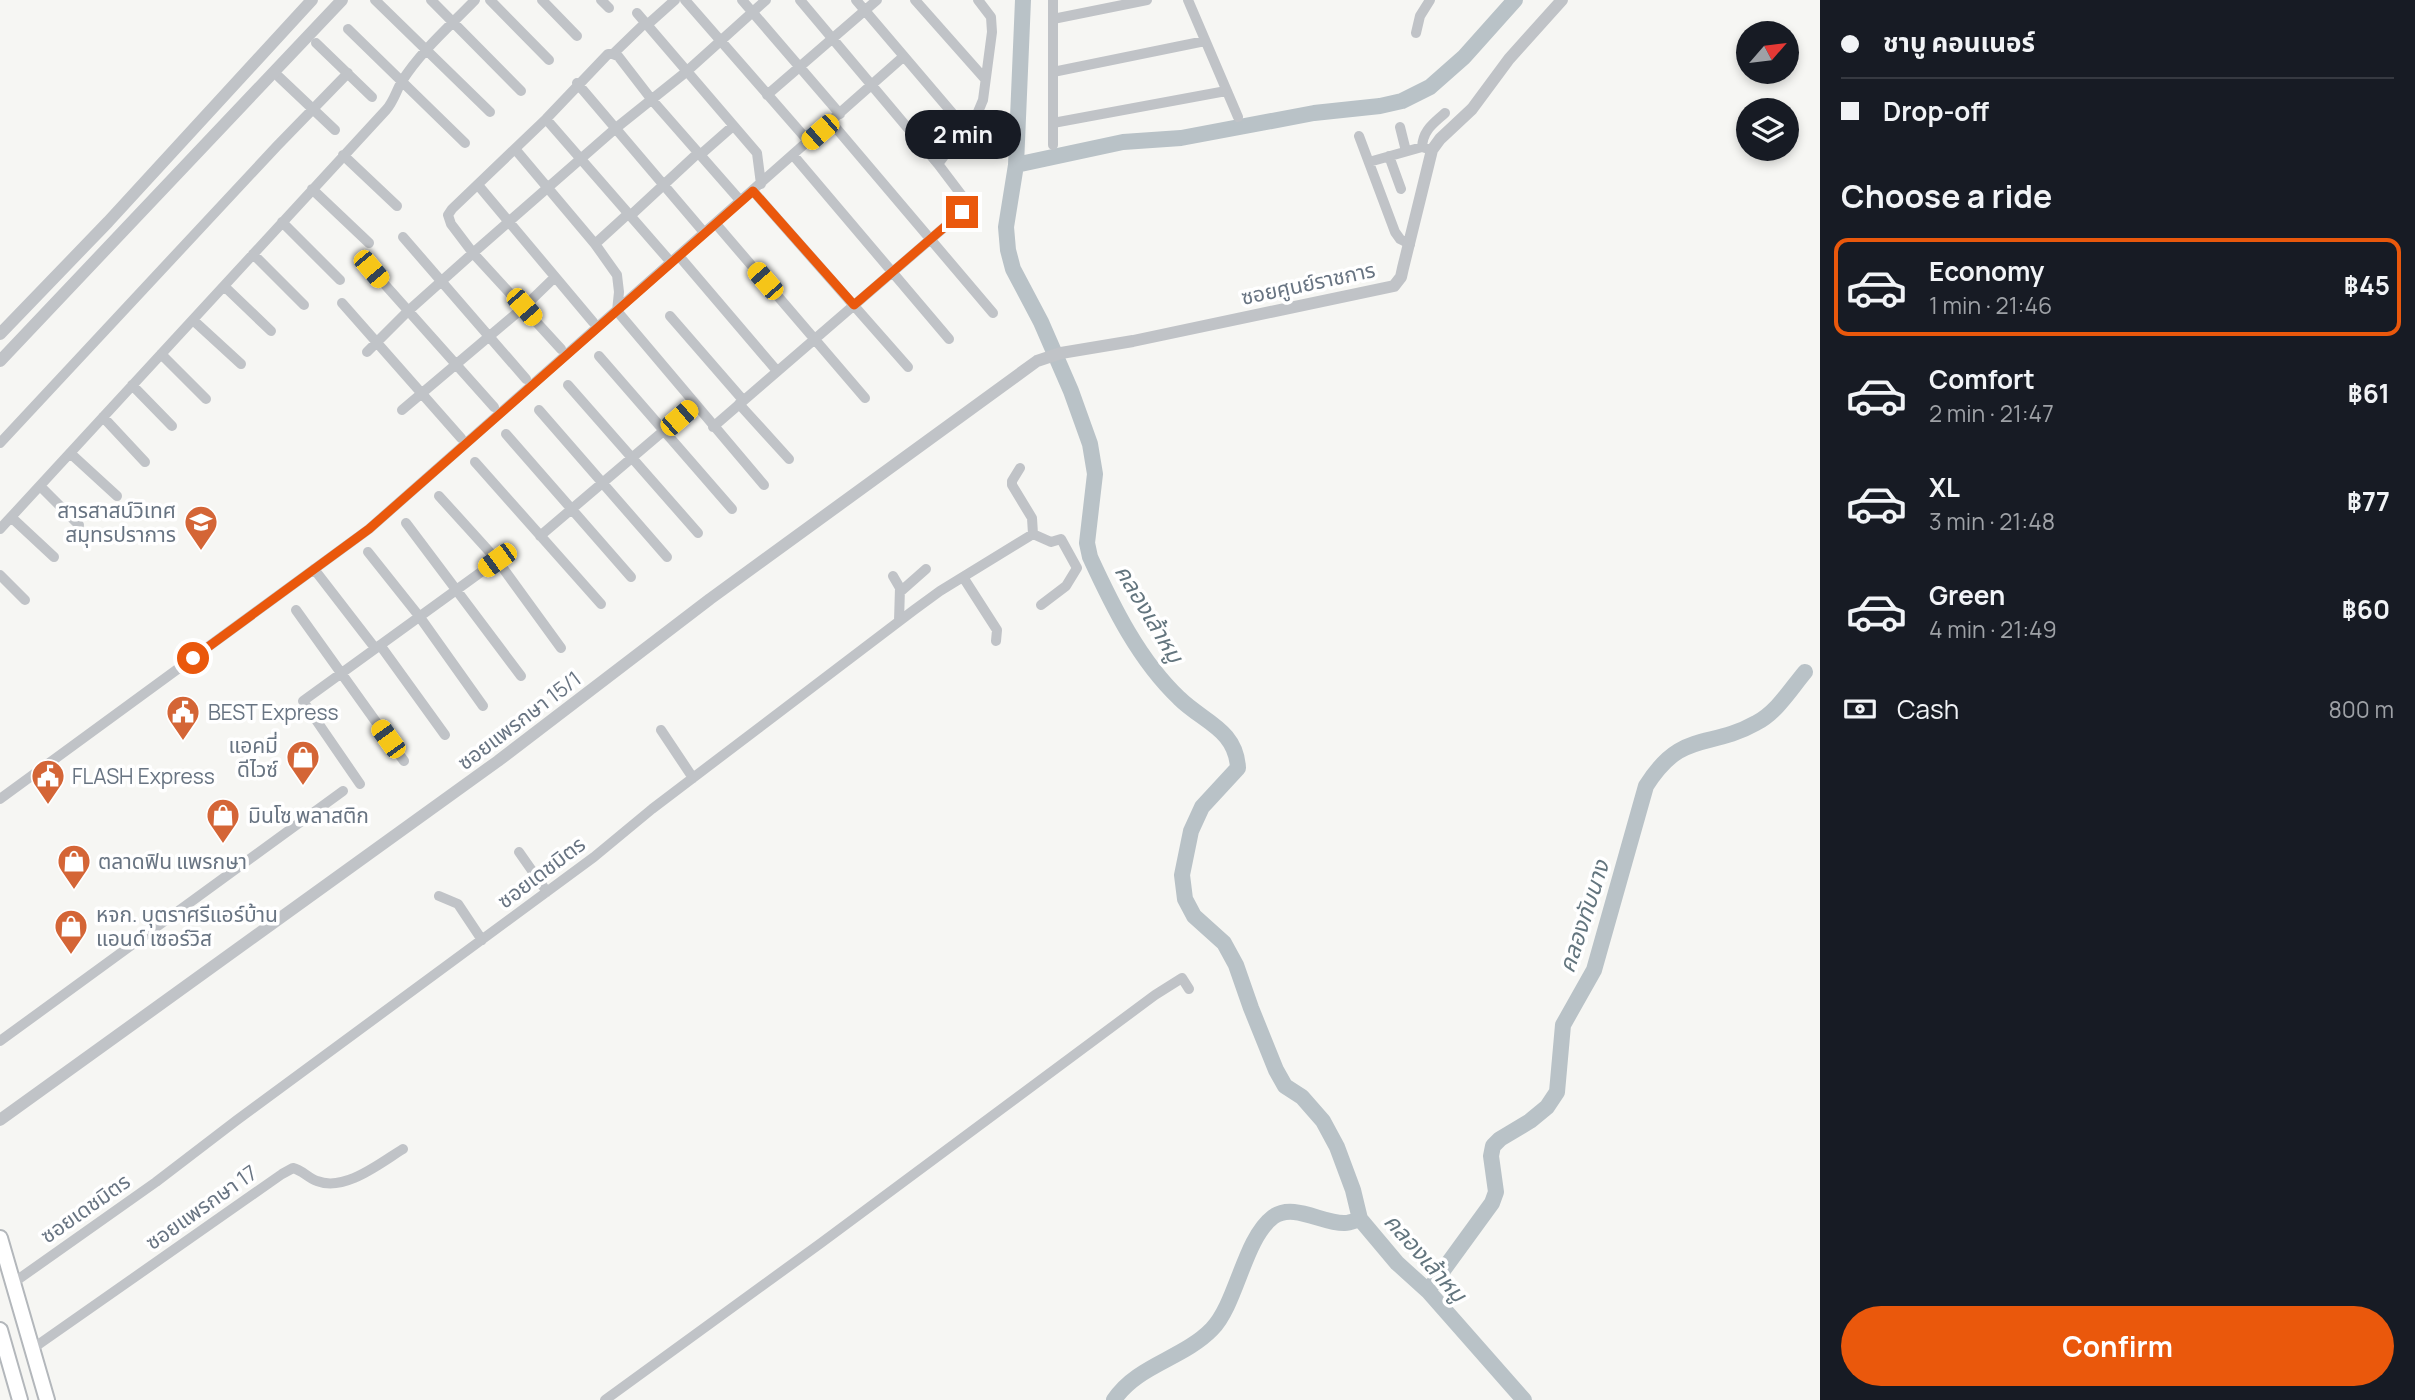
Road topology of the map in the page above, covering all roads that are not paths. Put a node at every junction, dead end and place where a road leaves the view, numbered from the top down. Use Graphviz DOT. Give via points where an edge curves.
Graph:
graph roads {
  1 [pos="312,0"];
  2 [pos="342,0"];
  3 [pos="375,0"];
  4 [pos="431,0"];
  5 [pos="475,0"];
  6 [pos="490,0"];
  7 [pos="542,0"];
  8 [pos="675,0"];
  9 [pos="685,0"];
  10 [pos="742,0"];
  11 [pos="766,0"];
  12 [pos="800,0"];
  13 [pos="856,0"];
  14 [pos="877,0"];
  15 [pos="915,0"];
  16 [pos="978,0"];
  17 [pos="1053,0"];
  18 [pos="1147,0"];
  19 [pos="1188,0"];
  20 [pos="1430,0"];
  21 [pos="1562,0"];
  22 [pos="864,10"];
  23 [pos="637,13"];
  24 [pos="752,13"];
  25 [pos="1053,19"];
  26 [pos="453,22"];
  27 [pos="646,24"];
  28 [pos="348,29"];
  29 [pos="1416,33"];
  30 [pos="577,36"];
  31 [pos="833,38"];
  32 [pos="719,41"];
  33 [pos="1205,41"];
  34 [pos="316,43"];
  35 [pos="426,50"];
  36 [pos="613,54"];
  37 [pos="903,57"];
  38 [pos="549,60"];
  39 [pos="799,67"];
  40 [pos="686,72"];
  41 [pos="1053,72"];
  42 [pos="348,73"];
  43 [pos="279,77"];
  44 [pos="985,79"];
  45 [pos="401,82"];
  46 [pos="577,83"];
  47 [pos="873,85"];
  48 [pos="521,91"];
  49 [pos="1226,91"];
  50 [pos="767,95"];
  51 [pos="372,97"];
  52 [pos="652,100"];
  53 [pos="312,109"];
  54 [pos="490,111"];
  55 [pos="1445,113"];
  56 [pos="840,114"];
  57 [pos="1237,117"];
  58 [pos="546,119"];
  59 [pos="831,122"];
  60 [pos="1053,122"];
  61 [pos="733,126"];
  62 [pos="1400,127"];
  63 [pos="616,128"];
  64 [pos="965,128"];
  65 [pos="335,130"];
  66 [pos="1359,136"];
  67 [pos="809,142"];
  68 [pos="465,143"];
  69 [pos="1053,145"];
  70 [pos="1427,148"];
  71 [pos="515,149"];
  72 [pos="1406,151"];
  73 [pos="699,154"];
  74 [pos="343,155"];
  75 [pos="793,155"];
  76 [pos="1388,156"];
  77 [pos="581,159"];
  78 [pos="1369,162"];
  79 [pos="938,164"];
  80 [pos="478,185"];
  81 [pos="664,186"];
  82 [pos="757,187"];
  83 [pos="312,189"];
  84 [pos="1401,189"];
  85 [pos="548,190"];
  86 [pos="738,198"];
  87 [pos="397,206"];
  88 [pos="630,215"];
  89 [pos="282,222"];
  90 [pos="509,222"];
  91 [pos="716,223"];
  92 [pos="702,230"];
  93 [pos="403,237"];
  94 [pos="930,240"];
  95 [pos="369,243"];
  96 [pos="595,244"];
  97 [pos="1410,244"];
  98 [pos="473,253"];
  99 [pos="253,254"];
  100 [pos="679,256"];
  101 [pos="667,259"];
  102 [pos="371,269"];
  103 [pos="892,272"];
  104 [pos="555,276"];
  105 [pos="340,280"];
  106 [pos="441,282"];
  107 [pos="224,286"];
  108 [pos="342,303"];
  109 [pos="304,305"];
  110 [pos="854,305"];
  111 [pos="524,307"];
  112 [pos="617,311"];
  113 [pos="407,312"];
  114 [pos="993,313"];
  115 [pos="670,316"];
  116 [pos="192,320"];
  117 [pos="593,322"];
  118 [pos="271,331"];
  119 [pos="0,334"];
  120 [pos="490,337"];
  121 [pos="815,338"];
  122 [pos="949,339"];
  123 [pos="377,344"];
  124 [pos="561,349"];
  125 [pos="367,352"];
  126 [pos="1061,353"];
  127 [pos="161,354"];
  128 [pos="599,356"];
  129 [pos="0,361"];
  130 [pos="241,364"];
  131 [pos="456,365"];
  132 [pos="908,367"];
  133 [pos="777,371"];
  134 [pos="526,379"];
  135 [pos="132,385"];
  136 [pos="568,385"];
  137 [pos="421,394"];
  138 [pos="864,398"];
  139 [pos="206,399"];
  140 [pos="741,402"];
  141 [pos="694,405"];
  142 [pos="494,407"];
  143 [pos="402,410"];
  144 [pos="539,410"];
  145 [pos="103,417"];
  146 [pos="172,425"];
  147 [pos="713,427"];
  148 [pos="664,430"];
  149 [pos="506,434"];
  150 [pos="461,438"];
  151 [pos="0,443"];
  152 [pos="70,453"];
  153 [pos="632,457"];
  154 [pos="789,459"];
  155 [pos="145,462"];
  156 [pos="475,462"];
  157 [pos="1020,468"];
  158 [pos="602,483"];
  159 [pos="764,485"];
  160 [pos="40,486"];
  161 [pos="117,496"];
  162 [pos="439,496"];
  163 [pos="732,509"];
  164 [pos="571,510"];
  165 [pos="11,517"];
  166 [pos="406,523"];
  167 [pos="79,525"];
  168 [pos="0,529"];
  169 [pos="698,533"];
  170 [pos="1033,534"];
  171 [pos="540,536"];
  172 [pos="510,551"];
  173 [pos="369,552"];
  174 [pos="54,557"];
  175 [pos="667,557"];
  176 [pos="497,560"];
  177 [pos="314,569"];
  178 [pos="926,569"];
  179 [pos="0,575"];
  180 [pos="893,576"];
  181 [pos="631,577"];
  182 [pos="963,577"];
  183 [pos="457,590"];
  184 [pos="900,592"];
  185 [pos="25,600"];
  186 [pos="601,604"];
  187 [pos="1041,605"];
  188 [pos="296,610"];
  189 [pos="419,616"];
  190 [pos="899,621"];
  191 [pos="996,641"];
  192 [pos="378,647"];
  193 [pos="561,648"];
  194 [pos="341,673"];
  195 [pos="521,676"];
  196 [pos="483,706"];
  197 [pos="661,730"];
  198 [pos="444,735"];
  199 [pos="404,761"];
  200 [pos="693,778"];
  201 [pos="360,784"];
  202 [pos="343,791"];
  203 [pos="0,799"];
  204 [pos="519,852"];
  205 [pos="547,891"];
  206 [pos="439,896"];
  207 [pos="482,940"];
  208 [pos="1189,989"];
  209 [pos="0,1041"];
  210 [pos="0,1120"];
  211 [pos="403,1149"];
  212 [pos="0,1238"];
  213 [pos="13,1283"];
  214 [pos="0,1330"];
  215 [pos="32,1349"];
  216 [pos="20,1400"];
  217 [pos="47,1400"];
  218 [pos="605,1400"];
  1 -- 119 [label="street"];
  2 -- 129 [label="street"];
  3 -- 35 [label="street"];
  4 -- 26 [label="street"];
  5 -- 26 [label="street"];
  6 -- 38 [label="street"];
  7 -- 30 [label="street"];
  8 -- 27 [label="street"];
  9 -- 32 [label="street"];
  10 -- 24 [label="street"];
  11 -- 24 [label="street"];
  12 -- 31 [label="street"];
  13 -- 22 [label="street"];
  14 -- 22 [label="street"];
  15 -- 44 [label="street"];
  16 -- 44 [label="street" via="991,17"];
  17 -- 25 [label="street"];
  18 -- 25 [label="street"];
  19 -- 33 [label="street"];
  20 -- 29 [label="street"];
  21 -- 70 [label="street, ซอยศูนย์ราชการ" via="1472,109"];
  22 -- 31 [label="street"];
  22 -- 37 [label="street"];
  23 -- 27 [label="street"];
  24 -- 32 [label="street"];
  24 -- 39 [label="street"];
  25 -- 41 [label="street"];
  26 -- 35 [label="street"];
  26 -- 48 [label="street"];
  27 -- 36 [label="street"];
  27 -- 40 [label="street"];
  28 -- 45 [label="street"];
  31 -- 39 [label="street"];
  31 -- 47 [label="street"];
  32 -- 40 [label="street"];
  32 -- 50 [label="street"];
  33 -- 41 [label="street"];
  33 -- 49 [label="street"];
  34 -- 42 [label="street"];
  35 -- 45 [label="street"];
  35 -- 54 [label="street"];
  36 -- 46 [label="street"];
  36 -- 52 [label="street"];
  37 -- 47 [label="street"];
  37 -- 64 [label="street"];
  39 -- 50 [label="street"];
  39 -- 56 [label="street"];
  40 -- 52 [label="street"];
  40 -- 61 [label="street"];
  41 -- 60 [label="street"];
  42 -- 51 [label="street"];
  42 -- 53 [label="street"];
  43 -- 53 [label="street"];
  44 -- 64 [label="street" via="980,111"];
  45 -- 68 [label="street"];
  45 -- 74 [label="street" via="393,101"];
  46 -- 58 [label="street"];
  46 -- 63 [label="street"];
  47 -- 56 [label="street"];
  47 -- 79 [label="street"];
  49 -- 57 [label="street"];
  49 -- 60 [label="street"];
  50 -- 67 [label="street"];
  52 -- 63 [label="street"];
  52 -- 73 [label="street"];
  53 -- 65 [label="street"];
  53 -- 151 [label="street"];
  55 -- 70 [label="street" via="1423,137"];
  56 -- 59 [label="street"];
  58 -- 71 [label="street"];
  58 -- 77 [label="street"];
  59 -- 67 [label="street"];
  59 -- 94 [label="street"];
  60 -- 69 [label="street"];
  61 -- 73 [label="street"];
  61 -- 82 [label="street" via="757,153"];
  62 -- 72 [label="street"];
  63 -- 77 [label="street"];
  63 -- 81 [label="street"];
  64 -- 79 [label="street"];
  66 -- 78 [label="street"];
  67 -- 75 [label="street"];
  70 -- 72 [label="street"];
  70 -- 97 [label="street, ซอยศูนย์ราชการ"];
  71 -- 80 [label="street"];
  71 -- 85 [label="street"];
  72 -- 76 [label="street"];
  73 -- 81 [label="street"];
  73 -- 86 [label="street"];
  74 -- 83 [label="street"];
  74 -- 87 [label="street"];
  75 -- 82 [label="street"];
  75 -- 103 [label="street"];
  76 -- 78 [label="street"];
  76 -- 84 [label="street"];
  77 -- 85 [label="street"];
  77 -- 88 [label="street"];
  78 -- 97 [label="street" via="1395,232"];
  79 -- 94 [label="street" via="965,205"];
  80 -- 90 [label="street"];
  80 -- 98 [label="street" via="448,215"];
  81 -- 88 [label="street"];
  81 -- 92 [label="street"];
  82 -- 91 [label="street"];
  82 -- 110 [label="street"];
  83 -- 89 [label="street"];
  83 -- 95 [label="street"];
  85 -- 90 [label="street"];
  85 -- 96 [label="street"];
  88 -- 96 [label="street"];
  88 -- 101 [label="street"];
  89 -- 99 [label="street"];
  89 -- 105 [label="street"];
  90 -- 98 [label="street"];
  90 -- 104 [label="street"];
  91 -- 100 [label="street"];
  91 -- 121 [label="street"];
  93 -- 106 [label="street"];
  94 -- 103 [label="street"];
  94 -- 114 [label="street"];
  96 -- 112 [label="street" via="617,275"];
  97 -- 126 [label="street, ซอยศูนย์ราชการ" via="1394,286"];
  98 -- 106 [label="street"];
  98 -- 111 [label="street"];
  99 -- 107 [label="street"];
  99 -- 109 [label="street"];
  100 -- 112 [label="street"];
  100 -- 133 [label="street"];
  102 -- 113 [label="street"];
  103 -- 110 [label="street"];
  103 -- 122 [label="street"];
  104 -- 111 [label="street"];
  104 -- 117 [label="street"];
  106 -- 113 [label="street"];
  106 -- 120 [label="street"];
  107 -- 116 [label="street"];
  107 -- 118 [label="street"];
  108 -- 123 [label="street"];
  110 -- 121 [label="street"];
  110 -- 132 [label="street"];
  111 -- 120 [label="street"];
  111 -- 124 [label="street"];
  112 -- 141 [label="street"];
  112 -- 177 [label="street" via="369,529"];
  113 -- 123 [label="street"];
  113 -- 131 [label="street"];
  115 -- 140 [label="street"];
  116 -- 127 [label="street"];
  116 -- 130 [label="street"];
  120 -- 131 [label="street"];
  120 -- 134 [label="street"];
  121 -- 133 [label="street"];
  121 -- 138 [label="street"];
  123 -- 125 [label="street"];
  123 -- 137 [label="street"];
  126 -- 210 [label="street, ซอยแพรกษา 15/1" via="1037,361 498,761"];
  127 -- 135 [label="street"];
  127 -- 139 [label="street"];
  128 -- 148 [label="street"];
  131 -- 137 [label="street"];
  131 -- 142 [label="street"];
  133 -- 140 [label="street"];
  135 -- 145 [label="street"];
  135 -- 146 [label="street"];
  136 -- 153 [label="street"];
  137 -- 143 [label="street"];
  137 -- 150 [label="street"];
  140 -- 147 [label="street"];
  140 -- 154 [label="street"];
  141 -- 147 [label="street"];
  141 -- 148 [label="street"];
  144 -- 158 [label="street"];
  145 -- 152 [label="street"];
  145 -- 155 [label="street"];
  147 -- 159 [label="street"];
  148 -- 153 [label="street"];
  148 -- 163 [label="street"];
  149 -- 164 [label="street"];
  152 -- 160 [label="street"];
  152 -- 161 [label="street"];
  153 -- 158 [label="street"];
  153 -- 169 [label="street"];
  156 -- 171 [label="street"];
  157 -- 170 [label="street" via="1012,481 1032,518"];
  158 -- 164 [label="street"];
  158 -- 175 [label="street"];
  160 -- 165 [label="street"];
  160 -- 167 [label="street"];
  162 -- 176 [label="street"];
  164 -- 171 [label="street"];
  164 -- 181 [label="street"];
  165 -- 168 [label="street"];
  165 -- 174 [label="street"];
  166 -- 183 [label="street"];
  170 -- 182 [label="street, ซอยเดชมิตร"];
  170 -- 187 [label="street" via="1051,542 1061,539 1077,568 1066,586"];
  171 -- 186 [label="street"];
  172 -- 176 [label="street"];
  173 -- 189 [label="street"];
  176 -- 183 [label="street"];
  176 -- 193 [label="street"];
  177 -- 192 [label="street"];
  177 -- 203 [label="street"];
  178 -- 184 [label="street"];
  179 -- 185 [label="street"];
  180 -- 184 [label="street"];
  182 -- 190 [label="street, ซอยเดชมิตร"];
  182 -- 191 [label="street" via="997,630"];
  183 -- 189 [label="street"];
  183 -- 195 [label="street"];
  184 -- 190 [label="street"];
  188 -- 194 [label="street"];
  189 -- 192 [label="street"];
  189 -- 196 [label="street"];
  190 -- 200 [label="street, ซอยเดชมิตร"];
  192 -- 194 [label="street"];
  192 -- 198 [label="street"];
  194 -- 199 [label="street"];
  194 -- 201 [label="street" via="303,701"];
  197 -- 200 [label="street"];
  200 -- 205 [label="street, ซอยเดชมิตร"];
  202 -- 209 [label="street"];
  204 -- 205 [label="street"];
  205 -- 207 [label="street, ซอยเดชมิตร"];
  206 -- 207 [label="street" via="458,904"];
  207 -- 213 [label="street, ซอยเดชมิตร"];
  208 -- 218 [label="street" via="1182,978 1155,995"];
  211 -- 215 [label="street, ซอยแพรกษา 17" via="358,1176 333,1184 316,1181 293,1168"];
  212 -- 213 [label="main road"];
  213 -- 215 [label="main road"];
  214 -- 216 [label="main road"];
  215 -- 217 [label="main road"];
}
